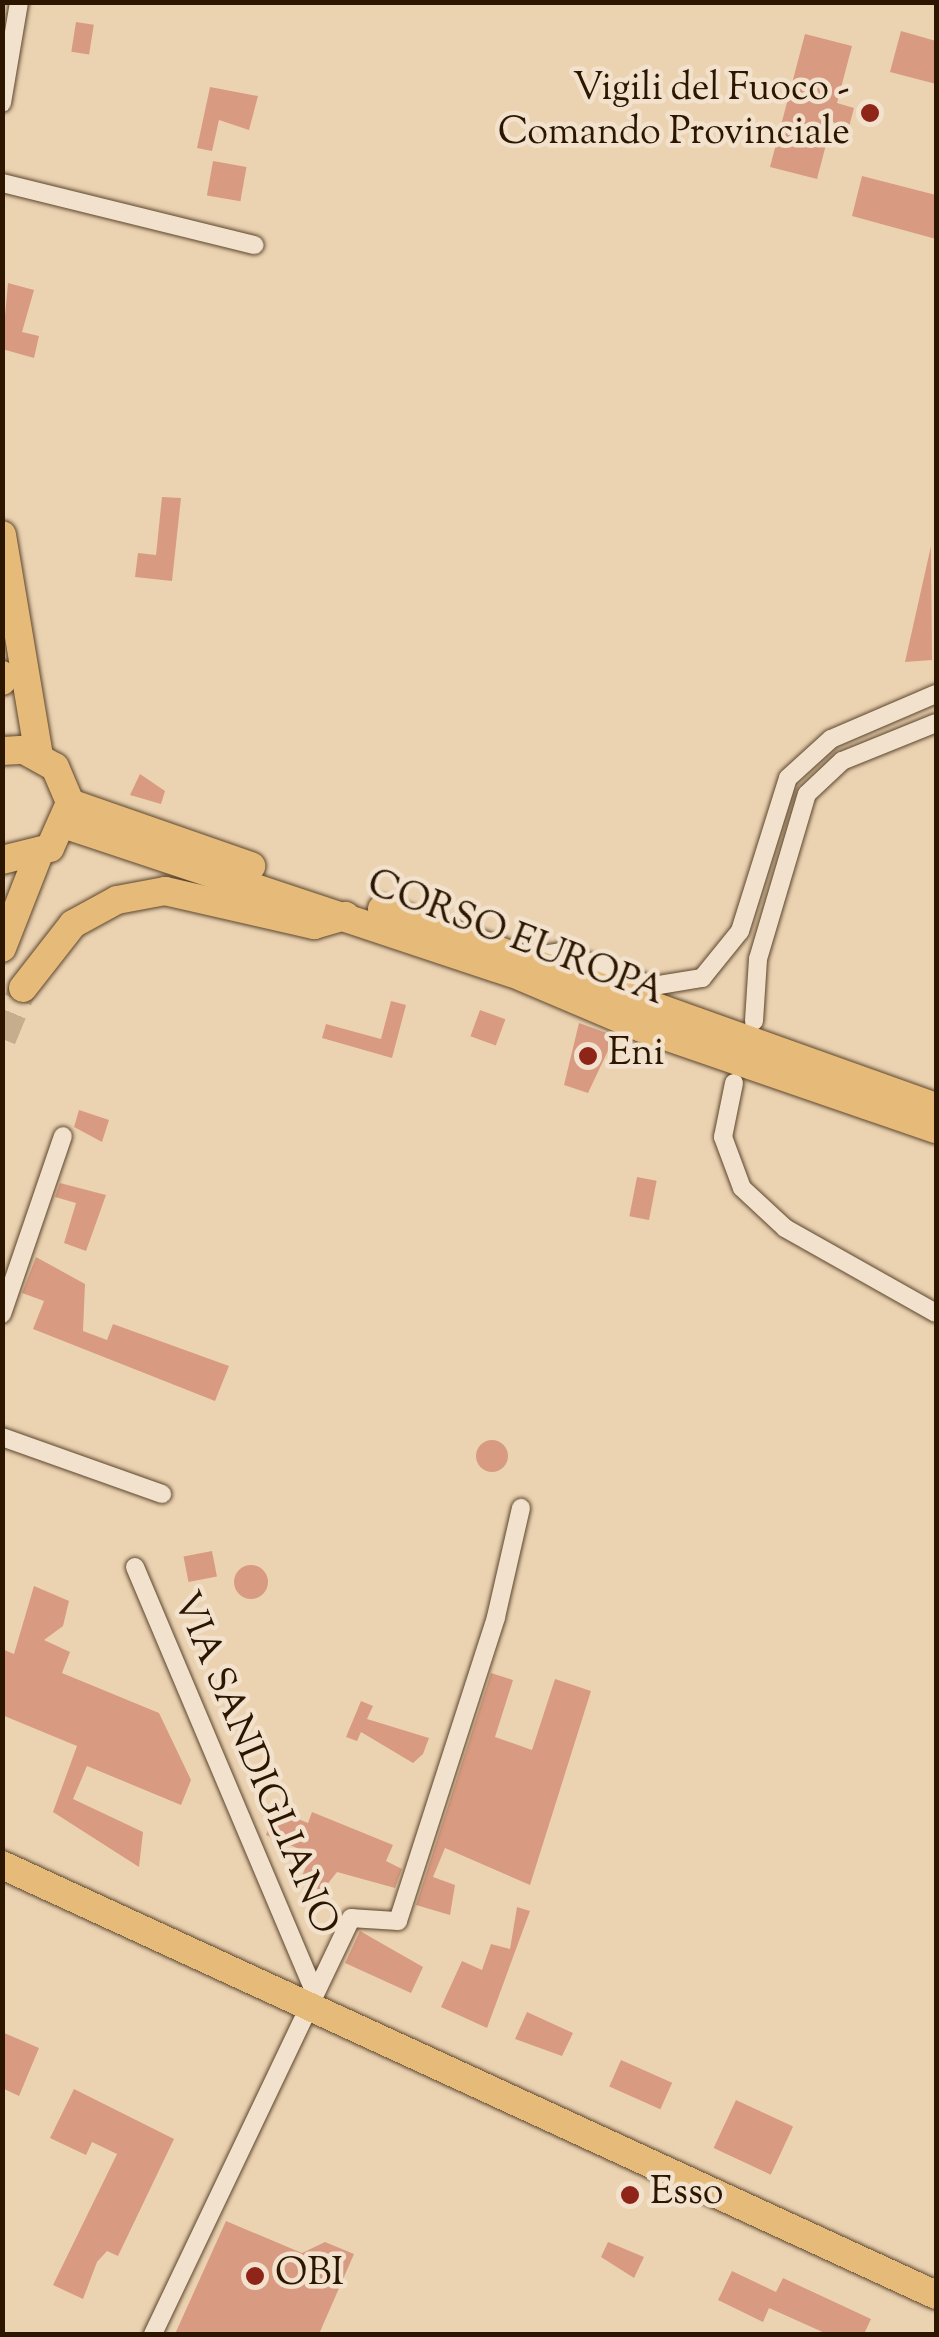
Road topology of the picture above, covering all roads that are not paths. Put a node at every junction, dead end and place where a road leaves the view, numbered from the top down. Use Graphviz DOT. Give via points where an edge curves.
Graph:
graph roads {
  1 [pos="19,2"];
  2 [pos="2,103"];
  3 [pos="2,183"];
  4 [pos="255,244"];
  5 [pos="2,535"];
  6 [pos="936,694"];
  7 [pos="936,723"];
  8 [pos="2,751"];
  9 [pos="40,756"];
  10 [pos="68,814"];
  11 [pos="38,856"];
  12 [pos="2,860"];
  13 [pos="346,916"];
  14 [pos="2,948"];
  15 [pos="530,957"];
  16 [pos="23,988"];
  17 [pos="754,1022"];
  18 [pos="734,1083"];
  19 [pos="933,1123"];
  20 [pos="63,1136"];
  21 [pos="936,1313"];
  22 [pos="2,1314"];
  23 [pos="2,1438"];
  24 [pos="162,1494"];
  25 [pos="521,1508"];
  26 [pos="135,1567"];
  27 [pos="2,1865"];
  28 [pos="309,1994"];
  29 [pos="936,2296"];
  30 [pos="153,2334"];
  1 -- 2 [label="street"];
  3 -- 4 [label="street"];
  5 -- 9 [label="main road"];
  6 -- 15 [label="street" via="832,739 788,778 736,941 702,978 654,986 561,952"];
  7 -- 17 [label="street" via="842,761 807,794 758,959"];
  8 -- 9 [label="main road"];
  9 -- 10 [label="main road"];
  10 -- 11 [label="main road"];
  10 -- 13 [label="main road, CORSO EUROPA"];
  10 -- 15 [label="main road, CORSO EUROPA"];
  11 -- 12 [label="main road"];
  11 -- 14 [label="main road"];
  13 -- 16 [label="main road" via="314,925 165,892 116,900 73,924"];
  13 -- 19 [label="main road, CORSO EUROPA"];
  15 -- 19 [label="main road, CORSO EUROPA"];
  18 -- 21 [label="street" via="723,1137 742,1188 785,1228"];
  20 -- 22 [label="street"];
  23 -- 24 [label="street"];
  25 -- 28 [label="street" via="496,1617 398,1921 351,1918"];
  26 -- 28 [label="street, VIA SANDIGLIANO"];
  27 -- 28 [label="main road"];
  28 -- 29 [label="main road"];
  28 -- 30 [label="street"];
}
